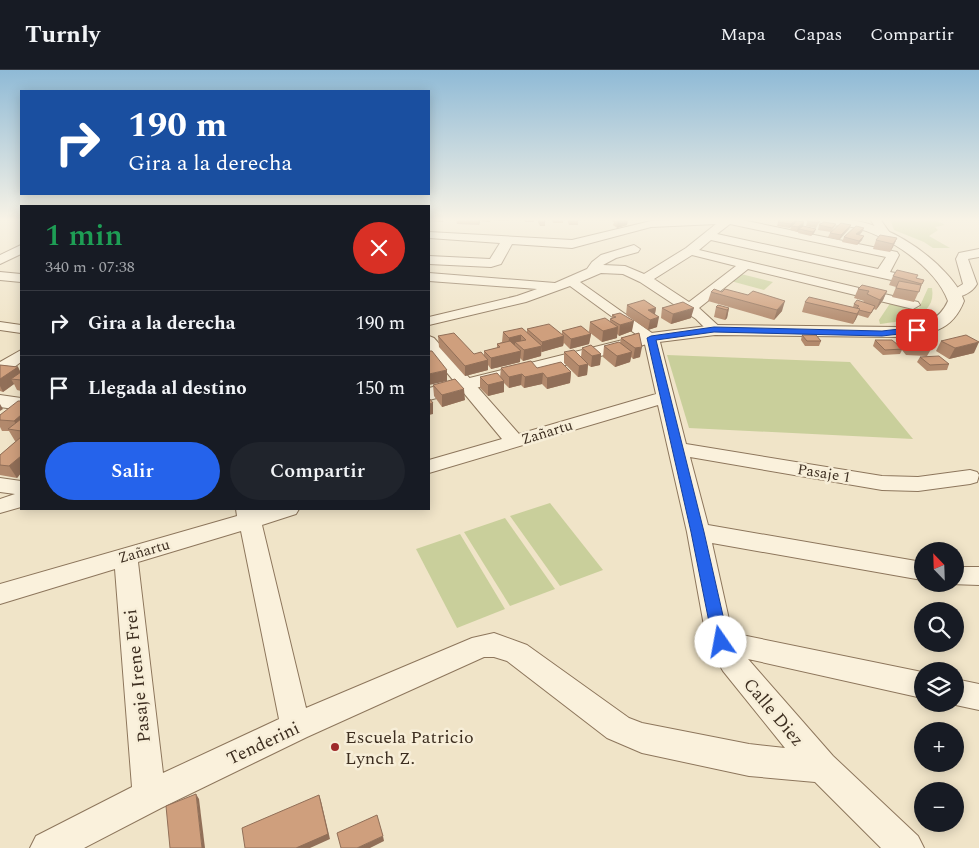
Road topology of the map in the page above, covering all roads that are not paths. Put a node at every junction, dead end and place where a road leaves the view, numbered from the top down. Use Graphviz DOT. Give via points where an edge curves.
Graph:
graph roads {
  1 [pos="500,255"];
  2 [pos="613,255"];
  3 [pos="683,255"];
  4 [pos="707,255"];
  5 [pos="797,255"];
  6 [pos="893,255"];
  7 [pos="919,255"];
  8 [pos="967,255"];
  9 [pos="430,260"];
  10 [pos="745,265"];
  11 [pos="592,270"];
  12 [pos="882,274"];
  13 [pos="0,276"];
  14 [pos="430,277"];
  15 [pos="20,278"];
  16 [pos="645,279"];
  17 [pos="909,280"];
  18 [pos="565,284"];
  19 [pos="954,294"];
  20 [pos="913,305"];
  21 [pos="690,308"];
  22 [pos="436,317"];
  23 [pos="0,326"];
  24 [pos="20,329"];
  25 [pos="714,330"];
  26 [pos="651,338"];
  27 [pos="430,342"];
  28 [pos="20,356"];
  29 [pos="0,368"];
  30 [pos="466,385"];
  31 [pos="430,394"];
  32 [pos="665,397"];
  33 [pos="0,401"];
  34 [pos="20,404"];
  35 [pos="515,442"];
  36 [pos="678,449"];
  37 [pos="430,467"];
  38 [pos="970,477"];
  39 [pos="0,485"];
  40 [pos="20,488"];
  41 [pos="20,500"];
  42 [pos="0,506"];
  43 [pos="280,510"];
  44 [pos="248,514"];
  45 [pos="698,532"];
  46 [pos="126,557"];
  47 [pos="914,571"];
  48 [pos="964,576"];
  49 [pos="979,576"];
  50 [pos="0,594"];
  51 [pos="721,642"];
  52 [pos="914,683"];
  53 [pos="964,694"];
  54 [pos="979,697"];
  55 [pos="296,727"];
  56 [pos="822,767"];
  57 [pos="149,796"];
  58 [pos="48,848"];
  59 [pos="906,848"];
  1 -- 9 [label="street" via="497,261 483,264"];
  2 -- 11 [label="street" via="597,262"];
  3 -- 16 [label="street"];
  4 -- 10 [label="street"];
  5 -- 12 [label="street"];
  6 -- 12 [label="street"];
  7 -- 19 [label="street"];
  8 -- 19 [label="street" via="962,258 970,284"];
  10 -- 20 [label="street"];
  10 -- 21 [label="street"];
  11 -- 16 [label="street" via="619,269"];
  11 -- 18 [label="street"];
  12 -- 17 [label="street"];
  13 -- 15 [label="street"];
  14 -- 18 [label="street"];
  16 -- 21 [label="street"];
  18 -- 22 [label="street" via="521,299"];
  18 -- 26 [label="street"];
  19 -- 25 [label="street" via="956,301 952,313 927,328 882,333"];
  21 -- 25 [label="street" via="708,321"];
  23 -- 24 [label="street"];
  25 -- 26 [label="street"];
  26 -- 30 [label="street"];
  26 -- 32 [label="street, Calle Diez"];
  27 -- 30 [label="street"];
  28 -- 29 [label="street"];
  30 -- 31 [label="street"];
  30 -- 35 [label="street"];
  32 -- 35 [label="street, Zañartu"];
  32 -- 36 [label="street, Calle Diez"];
  33 -- 34 [label="street"];
  35 -- 37 [label="street, Zañartu"];
  36 -- 38 [label="street, Pasaje 1" via="882,483 918,484"];
  36 -- 45 [label="street, Calle Diez"];
  39 -- 40 [label="street"];
  41 -- 42 [label="street"];
  43 -- 44 [label="street, Zañartu"];
  44 -- 46 [label="street, Zañartu"];
  44 -- 55 [label="street"];
  45 -- 47 [label="street"];
  45 -- 51 [label="street, Calle Diez"];
  46 -- 50 [label="street, Zañartu"];
  46 -- 57 [label="street, Pasaje Irene Frei"];
  48 -- 49 [label="street"];
  51 -- 52 [label="street"];
  51 -- 56 [label="street, Calle Diez" via="755,690"];
  53 -- 54 [label="street"];
  55 -- 56 [label="street, Tenderini" via="482,646 494,645 517,653 618,728 642,738 749,760"];
  55 -- 57 [label="street, Tenderini"];
  56 -- 59 [label="street, Calle Diez"];
  57 -- 58 [label="street, Tenderini"];
}
